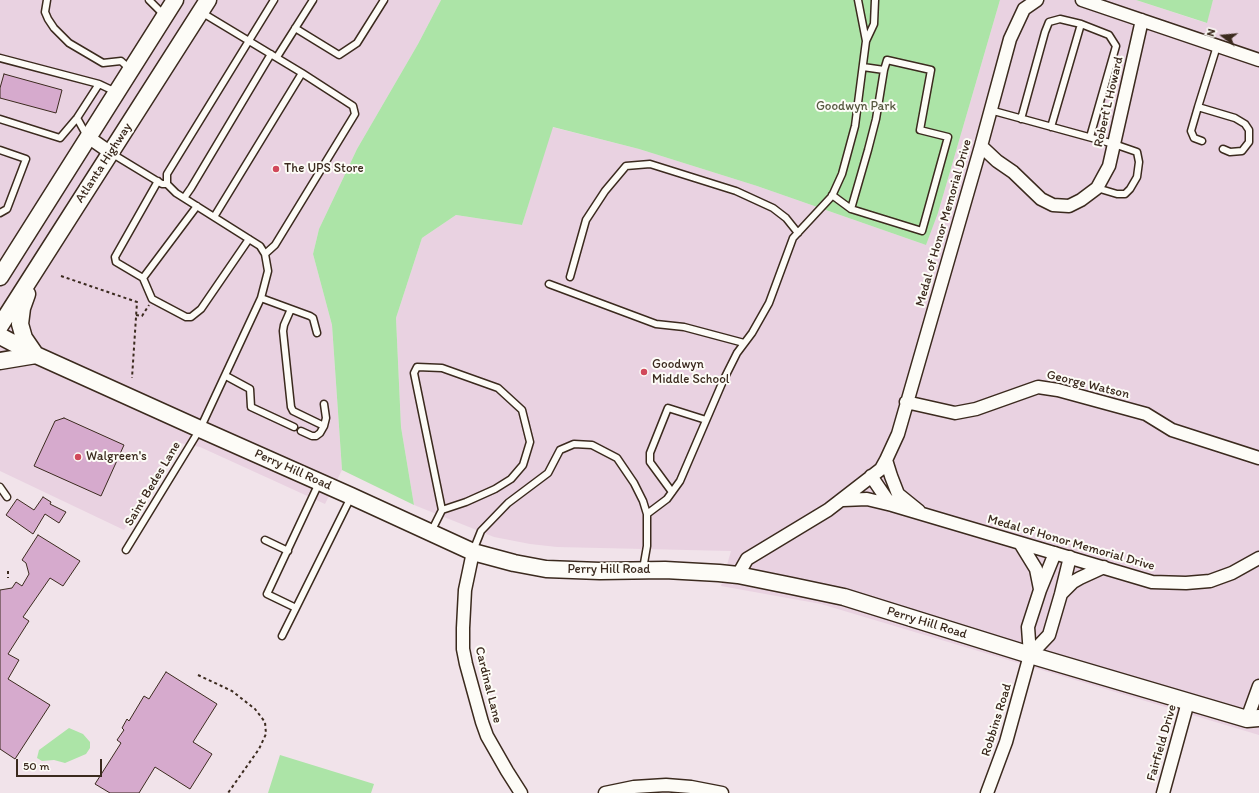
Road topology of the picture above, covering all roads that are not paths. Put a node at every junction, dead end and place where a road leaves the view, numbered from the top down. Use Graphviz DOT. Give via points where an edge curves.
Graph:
graph roads {
  1 [pos="48,0"];
  2 [pos="149,0"];
  3 [pos="176,0"];
  4 [pos="274,0"];
  5 [pos="313,0"];
  6 [pos="384,0"];
  7 [pos="858,0"];
  8 [pos="875,0"];
  9 [pos="1037,0"];
  10 [pos="1082,0"];
  11 [pos="204,6"];
  12 [pos="166,16"];
  13 [pos="1142,20"];
  14 [pos="1081,24"];
  15 [pos="295,28"];
  16 [pos="249,40"];
  17 [pos="866,41"];
  18 [pos="1217,46"];
  19 [pos="271,54"];
  20 [pos="0,58"];
  21 [pos="277,58"];
  22 [pos="1259,60"];
  23 [pos="863,67"];
  24 [pos="131,70"];
  25 [pos="884,70"];
  26 [pos="302,73"];
  27 [pos="99,84"];
  28 [pos="117,92"];
  29 [pos="1198,107"];
  30 [pos="990,110"];
  31 [pos="77,118"];
  32 [pos="0,119"];
  33 [pos="1021,119"];
  34 [pos="1051,127"];
  35 [pos="88,137"];
  36 [pos="1090,137"];
  37 [pos="1202,141"];
  38 [pos="1114,144"];
  39 [pos="981,146"];
  40 [pos="1222,149"];
  41 [pos="0,150"];
  42 [pos="111,153"];
  43 [pos="158,181"];
  44 [pos="167,184"];
  45 [pos="1097,188"];
  46 [pos="832,195"];
  47 [pos="184,198"];
  48 [pos="197,206"];
  49 [pos="851,209"];
  50 [pos="0,213"];
  51 [pos="214,217"];
  52 [pos="798,233"];
  53 [pos="248,239"];
  54 [pos="16,252"];
  55 [pos="265,254"];
  56 [pos="0,262"];
  57 [pos="35,272"];
  58 [pos="0,277"];
  59 [pos="570,277"];
  60 [pos="143,278"];
  61 [pos="549,284"];
  62 [pos="261,298"];
  63 [pos="291,310"];
  64 [pos="0,326"];
  65 [pos="317,332"];
  66 [pos="0,336"];
  67 [pos="744,343"];
  68 [pos="36,355"];
  69 [pos="0,361"];
  70 [pos="226,376"];
  71 [pos="906,402"];
  72 [pos="324,404"];
  73 [pos="706,420"];
  74 [pos="324,426"];
  75 [pos="294,427"];
  76 [pos="200,429"];
  77 [pos="301,431"];
  78 [pos="1259,458"];
  79 [pos="886,460"];
  80 [pos="871,476"];
  81 [pos="320,482"];
  82 [pos="0,487"];
  83 [pos="672,492"];
  84 [pos="351,496"];
  85 [pos="7,497"];
  86 [pos="842,500"];
  87 [pos="892,505"];
  88 [pos="442,510"];
  89 [pos="921,513"];
  90 [pos="647,514"];
  91 [pos="431,532"];
  92 [pos="266,540"];
  93 [pos="1020,543"];
  94 [pos="126,550"];
  95 [pos="288,551"];
  96 [pos="473,552"];
  97 [pos="1055,553"];
  98 [pos="1070,557"];
  99 [pos="1259,558"];
  100 [pos="1104,567"];
  101 [pos="643,570"];
  102 [pos="738,575"];
  103 [pos="1040,590"];
  104 [pos="1061,594"];
  105 [pos="296,608"];
  106 [pos="282,636"];
  107 [pos="1030,655"];
  108 [pos="1259,686"];
  109 [pos="1188,702"];
  110 [pos="1255,722"];
  111 [pos="521,793"];
  112 [pos="605,793"];
  113 [pos="722,793"];
  114 [pos="987,793"];
  115 [pos="1163,793"];
  1 -- 24 [label="lane" via="45,10 48,19 69,43 103,63 121,61"];
  2 -- 12 [label="lane"];
  3 -- 12 [label="main road, Atlanta Highway"];
  4 -- 16 [label="lane"];
  5 -- 15 [label="lane"];
  6 -- 15 [label="lane" via="357,43 340,55"];
  7 -- 17 [label="lane"];
  8 -- 17 [label="lane" via="874,24"];
  9 -- 30 [label="street, Medal of Honor Memorial Drive" via="1024,9 1010,40"];
  10 -- 13 [label="street"];
  11 -- 16 [label="lane"];
  11 -- 42 [label="main road, Atlanta Highway"];
  12 -- 24 [label="main road, Atlanta Highway"];
  13 -- 18 [label="street"];
  13 -- 38 [label="street, Robert L Howard"];
  14 -- 33 [label="lane" via="1060,18 1049,22"];
  14 -- 34 [label="lane"];
  14 -- 36 [label="lane" via="1109,35 1116,46"];
  15 -- 21 [label="lane"];
  16 -- 19 [label="lane"];
  16 -- 44 [label="lane" via="167,174"];
  17 -- 23 [label="lane"];
  18 -- 22 [label="street"];
  18 -- 29 [label="lane"];
  19 -- 21 [label="lane"];
  19 -- 47 [label="lane"];
  20 -- 27 [label="lane"];
  21 -- 26 [label="lane"];
  23 -- 25 [label="lane"];
  23 -- 46 [label="lane" via="855,126 842,174"];
  24 -- 28 [label="main road, Atlanta Highway"];
  25 -- 49 [label="lane" via="865,164"];
  25 -- 49 [label="lane" via="887,60 931,70 920,130 948,137 922,231"];
  26 -- 51 [label="lane"];
  26 -- 55 [label="lane" via="353,106 355,114 275,245"];
  27 -- 28 [label="lane"];
  27 -- 31 [label="lane"];
  28 -- 35 [label="main road, Atlanta Highway"];
  29 -- 37 [label="lane" via="1191,130 1194,138"];
  29 -- 40 [label="lane" via="1235,118 1249,130 1249,142 1242,151 1230,152"];
  30 -- 33 [label="lane"];
  30 -- 39 [label="street, Medal of Honor Memorial Drive"];
  31 -- 32 [label="lane" via="60,138"];
  31 -- 35 [label="lane"];
  33 -- 34 [label="lane"];
  34 -- 36 [label="lane"];
  35 -- 42 [label="street"];
  35 -- 54 [label="main road, Atlanta Highway"];
  36 -- 38 [label="lane"];
  38 -- 45 [label="street, Robert L Howard" via="1109,166"];
  38 -- 45 [label="lane" via="1137,152 1137,177 1125,194"];
  39 -- 45 [label="street" via="1041,199 1053,206 1069,206"];
  39 -- 71 [label="street, Medal of Honor Memorial Drive"];
  41 -- 50 [label="lane" via="26,159 7,209"];
  42 -- 43 [label="lane"];
  42 -- 57 [label="main road, Atlanta Highway"];
  43 -- 44 [label="lane"];
  43 -- 60 [label="lane" via="115,256 116,262"];
  44 -- 47 [label="lane"];
  46 -- 49 [label="lane"];
  46 -- 52 [label="lane"];
  47 -- 48 [label="lane"];
  48 -- 51 [label="lane"];
  48 -- 60 [label="lane"];
  51 -- 53 [label="lane"];
  52 -- 59 [label="lane" via="786,218 773,208 736,191 650,164 626,166 586,220"];
  52 -- 67 [label="lane" via="793,238 769,303"];
  53 -- 55 [label="lane" via="260,246"];
  53 -- 60 [label="lane" via="201,309 191,317 186,317 152,299"];
  54 -- 56 [label="main road"];
  54 -- 58 [label="main road, Atlanta Highway"];
  55 -- 62 [label="lane, Saint Bedes Lane" via="268,271"];
  57 -- 64 [label="main road, Atlanta Highway"];
  57 -- 68 [label="main road" via="22,308 20,324 24,338"];
  61 -- 67 [label="lane" via="656,324 684,327"];
  62 -- 63 [label="lane"];
  62 -- 70 [label="lane, Saint Bedes Lane"];
  63 -- 65 [label="lane" via="313,318"];
  63 -- 74 [label="lane" via="283,331 293,411"];
  66 -- 68 [label="main road, Perry Hill Road"];
  67 -- 73 [label="lane" via="723,381"];
  68 -- 69 [label="main road"];
  68 -- 76 [label="main road, Perry Hill Road"];
  70 -- 75 [label="lane" via="250,388 251,407"];
  70 -- 76 [label="lane, Saint Bedes Lane"];
  71 -- 78 [label="street, George Watson" via="955,413 976,409 1038,387 1058,390 1146,414 1172,430"];
  71 -- 79 [label="street, Medal of Honor Memorial Drive" via="898,434"];
  72 -- 74 [label="lane"];
  73 -- 83 [label="lane" via="680,481"];
  73 -- 83 [label="lane" via="668,408 650,453 650,462"];
  74 -- 77 [label="lane" via="316,436"];
  76 -- 81 [label="main road, Perry Hill Road"];
  76 -- 94 [label="lane, Saint Bedes Lane"];
  79 -- 80 [label="street, Medal of Honor Memorial Drive" via="881,469"];
  79 -- 89 [label="street, Medal of Honor Memorial Drive" via="898,494"];
  80 -- 86 [label="street, Medal of Honor Memorial Drive"];
  80 -- 87 [label="street"];
  81 -- 84 [label="main road, Perry Hill Road"];
  81 -- 95 [label="lane"];
  82 -- 85 [label="lane"];
  83 -- 90 [label="lane"];
  84 -- 91 [label="main road, Perry Hill Road"];
  84 -- 105 [label="lane"];
  86 -- 87 [label="street, Medal of Honor Memorial Drive" via="867,500"];
  86 -- 102 [label="street, Medal of Honor Memorial Drive" via="746,559"];
  87 -- 89 [label="street, Medal of Honor Memorial Drive"];
  88 -- 88 [label="lane" via="495,489 511,479 523,465 530,442 522,410 498,388 442,368 417,367 414,374"];
  88 -- 91 [label="lane"];
  89 -- 93 [label="street, Medal of Honor Memorial Drive"];
  90 -- 96 [label="lane" via="634,483 617,458 592,445 574,444 560,450 548,473 508,503 481,531"];
  90 -- 101 [label="lane" via="647,546"];
  91 -- 96 [label="main road, Perry Hill Road"];
  92 -- 95 [label="lane"];
  93 -- 97 [label="street, Medal of Honor Memorial Drive"];
  93 -- 103 [label="street" via="1036,569"];
  95 -- 105 [label="lane" via="267,594"];
  96 -- 101 [label="main road, Perry Hill Road" via="546,569"];
  96 -- 111 [label="street, Cardinal Lane" via="466,580 463,649 487,736"];
  97 -- 98 [label="street, Medal of Honor Memorial Drive"];
  97 -- 103 [label="street"];
  98 -- 100 [label="street, Medal of Honor Memorial Drive"];
  98 -- 104 [label="street"];
  99 -- 100 [label="street, Medal of Honor Memorial Drive" via="1232,573 1210,581 1186,583 1152,582"];
  100 -- 104 [label="street" via="1073,582"];
  101 -- 102 [label="main road, Perry Hill Road"];
  102 -- 107 [label="main road, Perry Hill Road" via="844,597"];
  103 -- 107 [label="street" via="1028,627"];
  104 -- 107 [label="street" via="1049,635"];
  105 -- 106 [label="lane"];
  107 -- 109 [label="main road, Perry Hill Road"];
  107 -- 114 [label="street, Robbins Road" via="1006,742"];
  108 -- 110 [label="street"];
  109 -- 110 [label="main road, Perry Hill Road"];
  109 -- 115 [label="street, Fairfield Drive"];
  112 -- 113 [label="street" via="634,787 666,785"];
}
